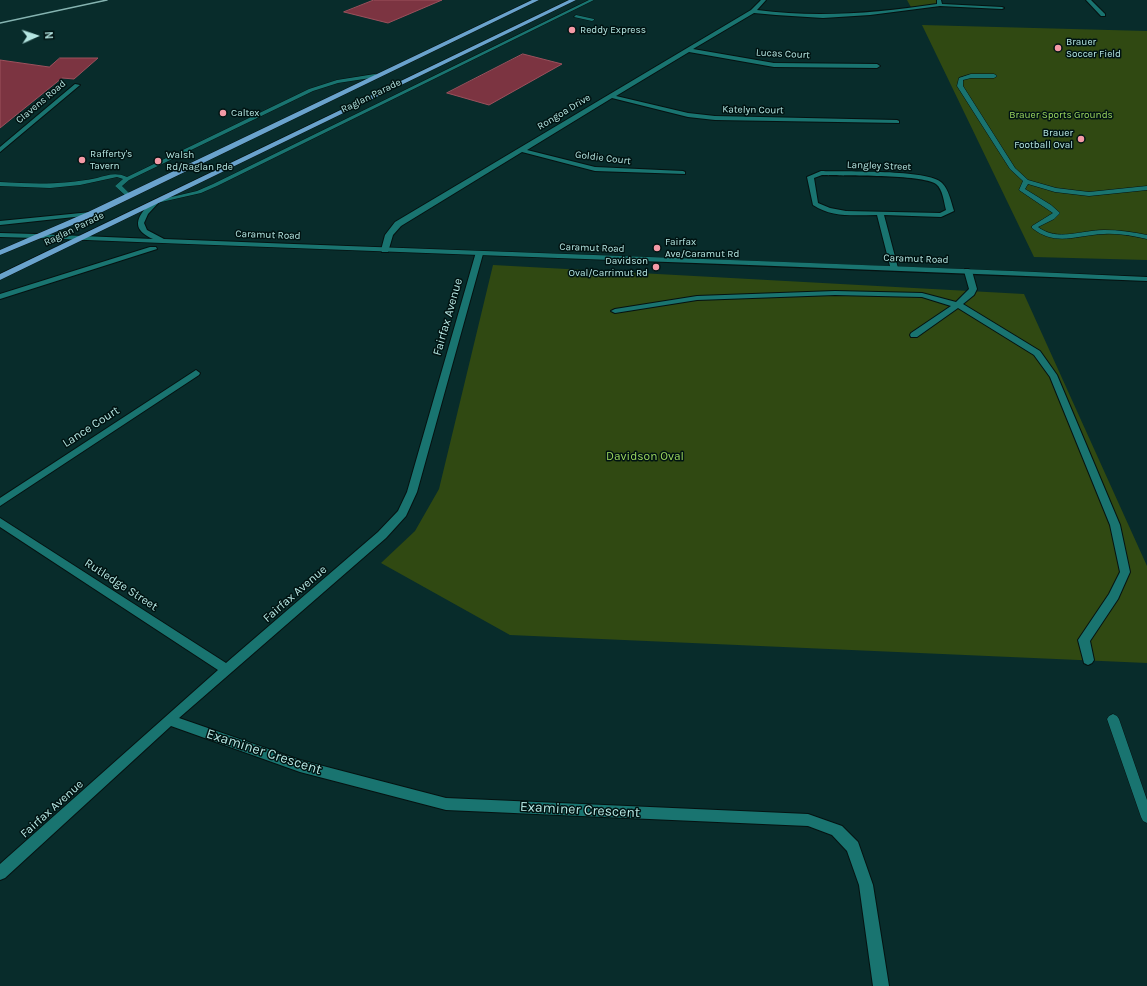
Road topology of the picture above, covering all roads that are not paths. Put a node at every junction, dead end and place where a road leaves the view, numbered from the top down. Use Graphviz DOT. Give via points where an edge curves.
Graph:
graph roads {
  1 [pos="536,0"];
  2 [pos="573,0"];
  3 [pos="592,0"];
  4 [pos="764,0"];
  5 [pos="1088,0"];
  6 [pos="940,2"];
  7 [pos="1002,8"];
  8 [pos="753,11"];
  9 [pos="1103,15"];
  10 [pos="576,16"];
  11 [pos="592,20"];
  12 [pos="689,50"];
  13 [pos="877,66"];
  14 [pos="375,76"];
  15 [pos="994,76"];
  16 [pos="77,84"];
  17 [pos="611,96"];
  18 [pos="897,122"];
  19 [pos="0,150"];
  20 [pos="521,150"];
  21 [pos="683,173"];
  22 [pos="127,179"];
  23 [pos="1026,181"];
  24 [pos="0,184"];
  25 [pos="1147,188"];
  26 [pos="128,195"];
  27 [pos="157,201"];
  28 [pos="880,213"];
  29 [pos="90,214"];
  30 [pos="0,224"];
  31 [pos="0,235"];
  32 [pos="36,236"];
  33 [pos="1147,237"];
  34 [pos="80,238"];
  35 [pos="170,242"];
  36 [pos="153,249"];
  37 [pos="385,250"];
  38 [pos="0,253"];
  39 [pos="479,254"];
  40 [pos="894,268"];
  41 [pos="968,271"];
  42 [pos="0,277"];
  43 [pos="1147,279"];
  44 [pos="0,297"];
  45 [pos="958,305"];
  46 [pos="615,311"];
  47 [pos="914,335"];
  48 [pos="196,373"];
  49 [pos="0,503"];
  50 [pos="0,522"];
  51 [pos="1088,660"];
  52 [pos="227,670"];
  53 [pos="1114,719"];
  54 [pos="169,720"];
  55 [pos="1147,817"];
  56 [pos="0,873"];
  57 [pos="881,986"];
  1 -- 14 [label="highway, Raglan Parade"];
  2 -- 27 [label="highway, Raglan Parade"];
  3 -- 27 [label="lane, Raglan Parade" via="215,185 199,192"];
  4 -- 8 [label="street, Rongoa Drive"];
  5 -- 9 [label="street"];
  6 -- 7 [label="street"];
  6 -- 8 [label="street" via="905,10 823,17 781,16"];
  8 -- 12 [label="street, Rongoa Drive"];
  10 -- 11 [label="lane"];
  12 -- 13 [label="street, Lucas Court" via="774,64"];
  12 -- 17 [label="street, Rongoa Drive"];
  14 -- 22 [label="lane, Raglan Parade" via="337,82 311,90"];
  14 -- 26 [label="highway, Raglan Parade"];
  15 -- 23 [label="lane" via="971,76 961,79 960,86 1013,169"];
  16 -- 19 [label="street, Clavens Road"];
  17 -- 18 [label="street, Katelyn Court" via="688,115 715,118"];
  17 -- 20 [label="street, Rongoa Drive"];
  20 -- 21 [label="street, Goldie Court" via="595,169"];
  20 -- 37 [label="street, Rongoa Drive" via="398,224 389,235"];
  22 -- 24 [label="lane" via="118,175 50,186"];
  22 -- 26 [label="lane" via="118,186"];
  23 -- 25 [label="lane" via="1055,190 1089,194"];
  23 -- 33 [label="lane" via="1022,190 1058,213 1034,227 1042,235 1058,238 1100,232"];
  26 -- 29 [label="highway, Raglan Parade"];
  27 -- 34 [label="highway, Raglan Parade"];
  27 -- 35 [label="street" via="142,216 141,228 146,233"];
  28 -- 28 [label="street, Langley Street" via="941,215 950,211 938,181 920,177 822,173 810,177 815,204 820,209"];
  28 -- 40 [label="street"];
  29 -- 30 [label="street"];
  29 -- 32 [label="highway, Raglan Parade"];
  31 -- 32 [label="street, Caramut Road"];
  32 -- 34 [label="street, Caramut Road"];
  32 -- 38 [label="highway, Raglan Parade"];
  34 -- 35 [label="street, Caramut Road"];
  34 -- 42 [label="highway, Raglan Parade"];
  35 -- 37 [label="street, Caramut Road"];
  36 -- 44 [label="street"];
  37 -- 39 [label="street, Caramut Road"];
  39 -- 40 [label="street, Caramut Road"];
  39 -- 52 [label="street, Fairfax Avenue" via="412,492 402,513 382,535"];
  40 -- 41 [label="street, Caramut Road"];
  41 -- 43 [label="street, Caramut Road"];
  41 -- 45 [label="street" via="973,290"];
  45 -- 46 [label="street" via="922,295 835,293 697,298"];
  45 -- 47 [label="street"];
  45 -- 51 [label="street" via="1038,353 1054,377 1115,525 1125,572 1114,596 1084,640"];
  48 -- 49 [label="street, Lance Court"];
  50 -- 52 [label="street, Rutledge Street"];
  52 -- 54 [label="street, Fairfax Avenue"];
  53 -- 55 [label="lane"];
  54 -- 56 [label="street, Fairfax Avenue"];
  54 -- 57 [label="street, Examiner Crescent" via="300,766 446,804 808,820 837,830 854,847 866,885"];
}
